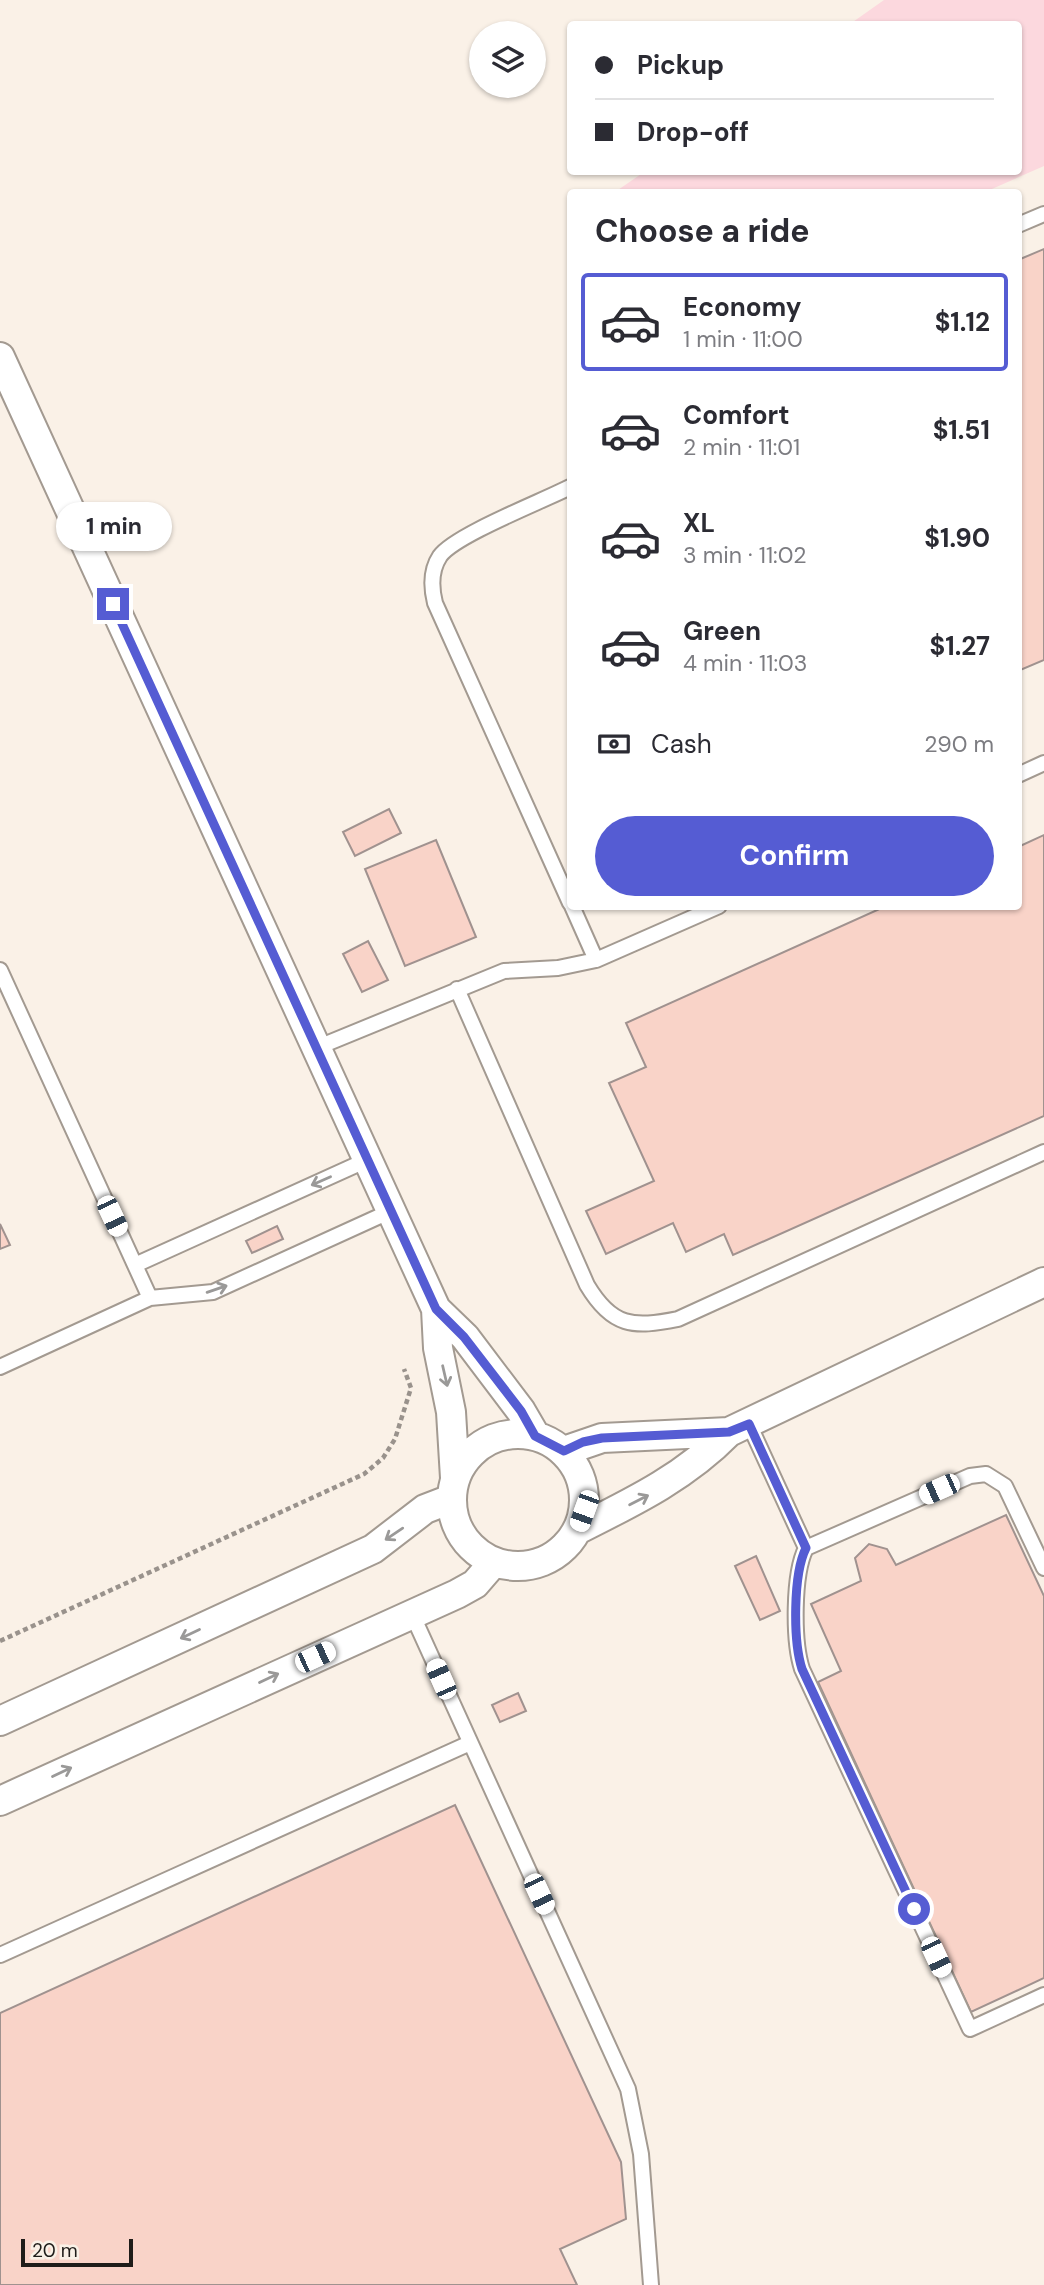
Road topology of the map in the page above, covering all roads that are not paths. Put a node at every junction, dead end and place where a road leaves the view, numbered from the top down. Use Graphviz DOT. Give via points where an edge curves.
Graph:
graph roads {
  1 [pos="1044,214"];
  2 [pos="1022,223"];
  3 [pos="0,357"];
  4 [pos="567,488"];
  5 [pos="1044,763"];
  6 [pos="1022,773"];
  7 [pos="567,896"];
  8 [pos="573,910"];
  9 [pos="710,910"];
  10 [pos="596,960"];
  11 [pos="0,970"];
  12 [pos="457,989"];
  13 [pos="316,1048"];
  14 [pos="1044,1152"];
  15 [pos="367,1160"];
  16 [pos="391,1212"];
  17 [pos="135,1265"];
  18 [pos="1044,1282"];
  19 [pos="150,1298"];
  20 [pos="436,1309"];
  21 [pos="0,1367"];
  22 [pos="739,1428"];
  23 [pos="535,1436"];
  24 [pos="564,1451"];
  25 [pos="453,1488"];
  26 [pos="578,1530"];
  27 [pos="806,1548"];
  28 [pos="494,1562"];
  29 [pos="1044,1568"];
  30 [pos="412,1614"];
  31 [pos="0,1721"];
  32 [pos="470,1743"];
  33 [pos="0,1801"];
  34 [pos="0,1955"];
  35 [pos="1044,1995"];
  36 [pos="651,2285"];
  1 -- 2 [label="lane"];
  3 -- 13 [label="street"];
  4 -- 7 [label="lane" via="458,541 442,554 431,587"];
  5 -- 6 [label="lane"];
  8 -- 10 [label="lane"];
  9 -- 10 [label="lane"];
  10 -- 12 [label="lane" via="504,971"];
  11 -- 17 [label="lane"];
  12 -- 13 [label="lane"];
  12 -- 14 [label="lane" via="587,1285 600,1306 621,1322 647,1325 678,1319"];
  13 -- 15 [label="street"];
  15 -- 16 [label="street"];
  15 -- 17 [label="lane, one-way"];
  19 -- 16 [label="lane, one-way" via="213,1292"];
  16 -- 20 [label="street"];
  17 -- 19 [label="lane"];
  18 -- 22 [label="street"];
  19 -- 21 [label="lane"];
  20 -- 23 [label="street" via="464,1337"];
  20 -- 25 [label="street, one-way" via="438,1348 451,1412"];
  22 -- 24 [label="street" via="602,1438"];
  26 -- 22 [label="street, one-way" via="673,1480"];
  22 -- 27 [label="lane"];
  23 -- 24 [label="street"];
  23 -- 25 [label="street" via="510,1434 487,1441 467,1457"];
  24 -- 26 [label="street" via="585,1492"];
  25 -- 28 [label="street" via="454,1519 463,1537 476,1552"];
  25 -- 31 [label="street, one-way" via="373,1549"];
  26 -- 28 [label="street" via="551,1558 532,1565"];
  27 -- 29 [label="lane" via="962,1479 986,1474 1005,1486"];
  27 -- 35 [label="lane" via="798,1573 797,1648 802,1669 970,2029"];
  28 -- 30 [label="street" via="468,1589"];
  30 -- 32 [label="lane"];
  33 -- 30 [label="street, one-way"];
  32 -- 34 [label="lane"];
  32 -- 36 [label="lane" via="631,2098 641,2154"];
}
